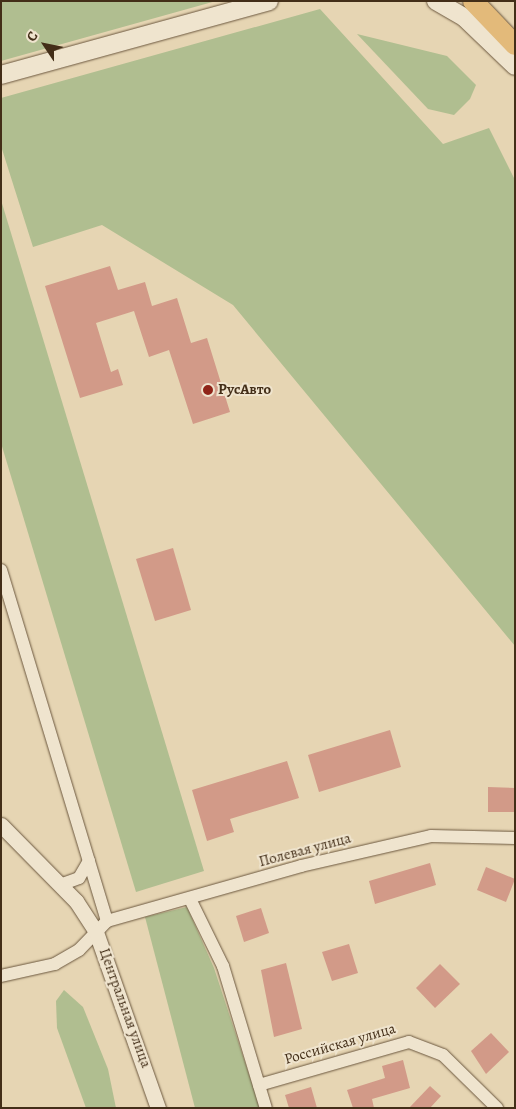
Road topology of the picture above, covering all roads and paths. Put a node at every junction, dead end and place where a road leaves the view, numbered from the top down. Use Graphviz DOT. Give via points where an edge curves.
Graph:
graph roads {
  1 [pos="269,1"];
  2 [pos="436,1"];
  3 [pos="473,1"];
  4 [pos="515,44"];
  5 [pos="515,66"];
  6 [pos="1,75"];
  7 [pos="1,570"];
  8 [pos="1,825"];
  9 [pos="515,838"];
  10 [pos="89,861"];
  11 [pos="60,885"];
  12 [pos="190,899"];
  13 [pos="107,921"];
  14 [pos="96,932"];
  15 [pos="1,976"];
  16 [pos="259,1085"];
  17 [pos="158,1108"];
  18 [pos="266,1108"];
  19 [pos="496,1108"];
  1 -- 6 [label="main road"];
  2 -- 5 [label="main road" via="465,18"];
  3 -- 4 [label="highway"];
  7 -- 10 [label="street"];
  8 -- 11 [label="street, Центральная улица"];
  9 -- 12 [label="street, Полевая улица" via="431,836 301,866"];
  10 -- 11 [label="street" via="79,878"];
  10 -- 13 [label="street"];
  11 -- 14 [label="street, Центральная улица"];
  12 -- 13 [label="street, Полевая улица"];
  12 -- 16 [label="street" via="223,966"];
  13 -- 14 [label="street"];
  14 -- 15 [label="street" via="79,950 55,964"];
  14 -- 17 [label="street, Центральная улица"];
  16 -- 18 [label="street"];
  16 -- 19 [label="street, Российская улица" via="409,1042 443,1055"];
}
